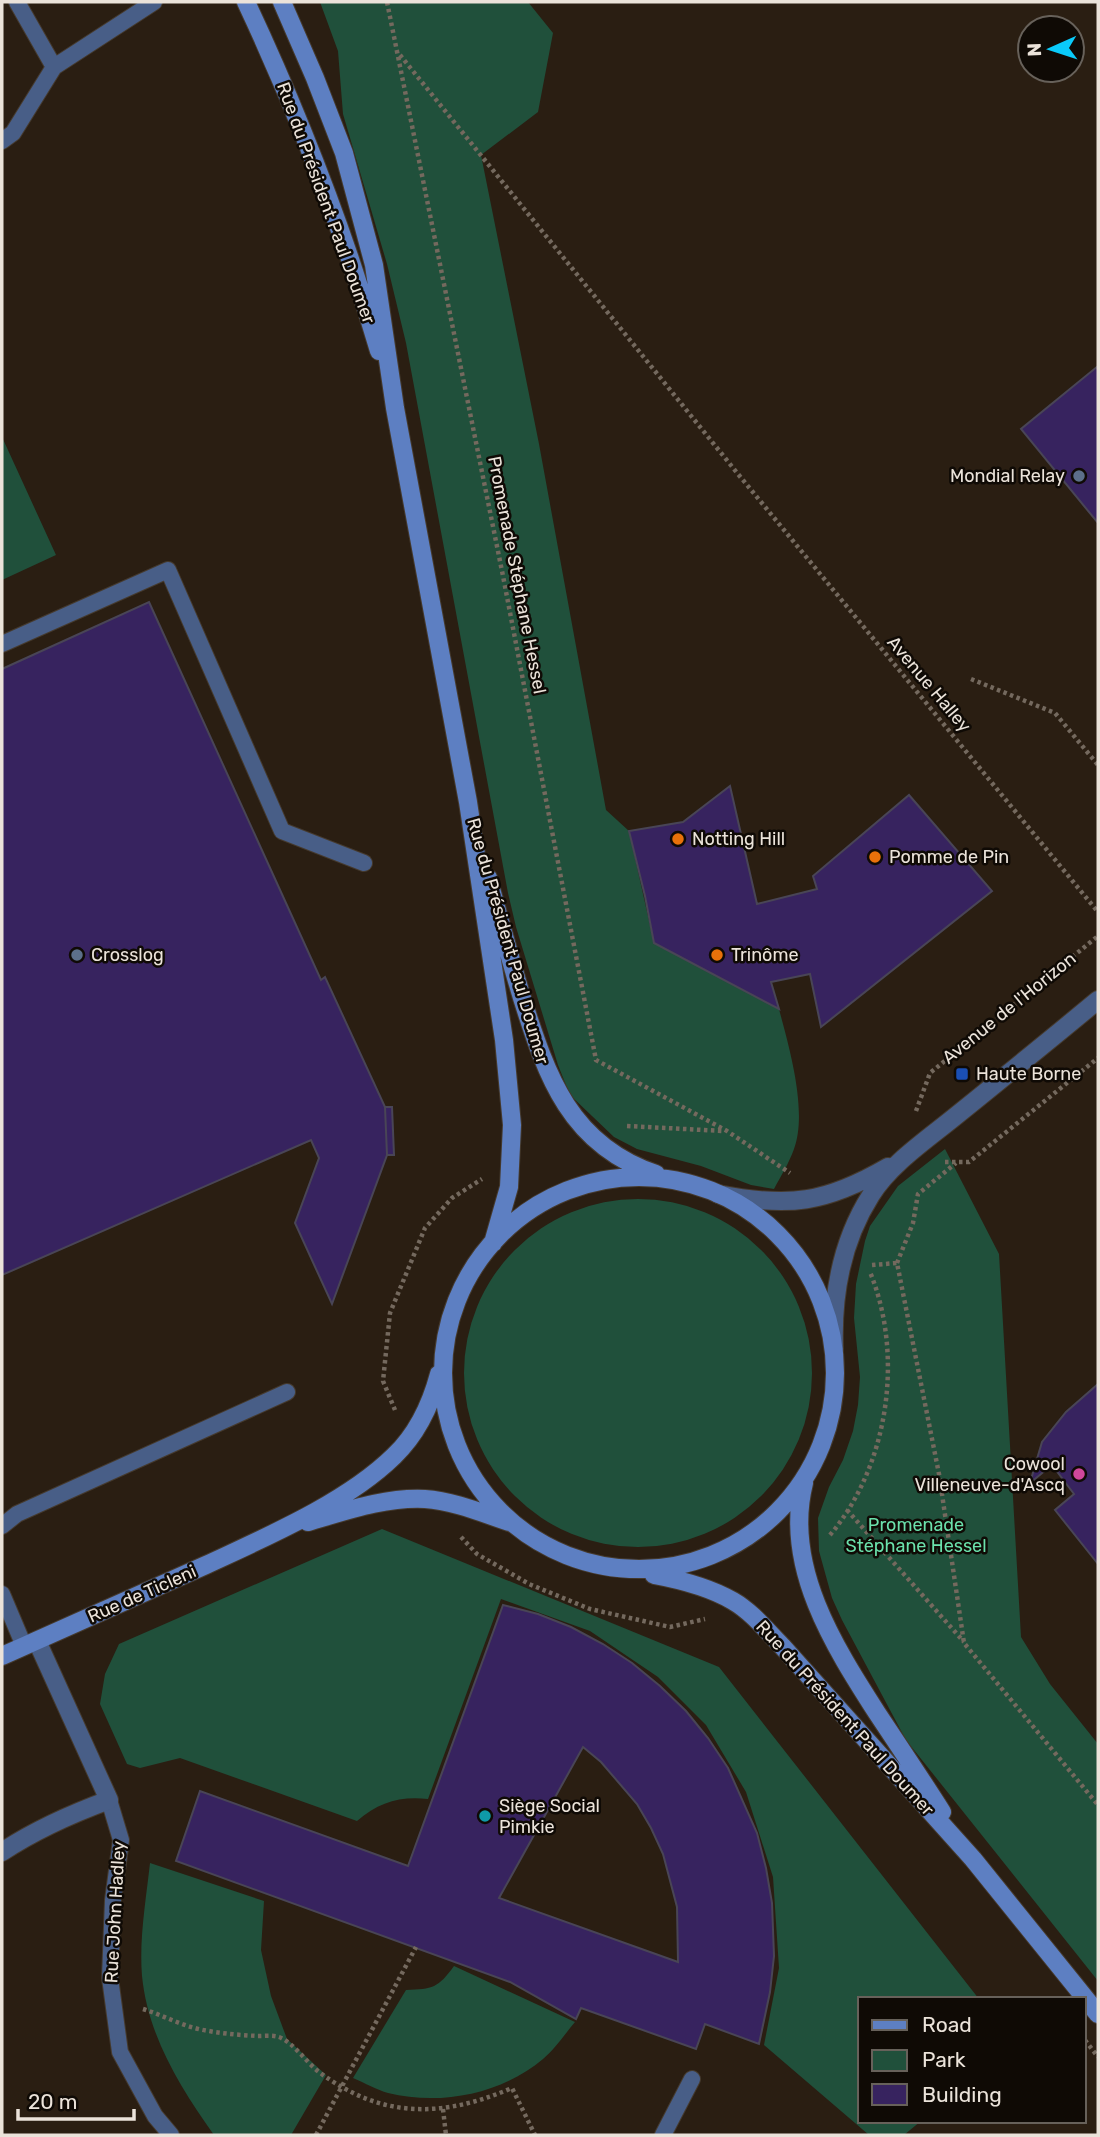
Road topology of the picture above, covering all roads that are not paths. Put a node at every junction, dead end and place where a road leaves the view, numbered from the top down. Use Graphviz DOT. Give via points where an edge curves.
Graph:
graph roads {
  1 [pos="17,2"];
  2 [pos="153,2"];
  3 [pos="246,2"];
  4 [pos="282,2"];
  5 [pos="54,67"];
  6 [pos="2,141"];
  7 [pos="395,408"];
  8 [pos="2,644"];
  9 [pos="468,802"];
  10 [pos="364,863"];
  11 [pos="1098,1000"];
  12 [pos="906,1156"];
  13 [pos="676,1180"];
  14 [pos="718,1194"];
  15 [pos="493,1242"];
  16 [pos="834,1349"];
  17 [pos="444,1357"];
  18 [pos="286,1392"];
  19 [pos="805,1478"];
  20 [pos="513,1523"];
  21 [pos="2,1526"];
  22 [pos="282,1530"];
  23 [pos="626,1569"];
  24 [pos="2,1594"];
  25 [pos="30,1644"];
  26 [pos="2,1656"];
  27 [pos="109,1800"];
  28 [pos="2,1852"];
  29 [pos="973,1859"];
  30 [pos="1084,1997"];
  31 [pos="1086,1999"];
  32 [pos="1098,2014"];
  33 [pos="692,2079"];
  34 [pos="172,2135"];
  35 [pos="663,2135"];
  1 -- 5 [label="lane"];
  2 -- 5 [label="lane"];
  3 -- 7 [label="main road, Rue du Président Paul Doumer" via="320,176"];
  4 -- 7 [label="main road, Rue du Président Paul Doumer" via="340,143 361,216 374,265"];
  5 -- 6 [label="lane" via="13,133"];
  7 -- 9 [label="main road, Rue du Président Paul Doumer"];
  8 -- 10 [label="lane" via="168,570 282,831"];
  9 -- 13 [label="main road, Rue du Président Paul Doumer" via="535,1038 560,1099 589,1135 616,1156"];
  9 -- 15 [label="main road, Rue du Président Paul Doumer" via="504,1040 512,1125 509,1187"];
  11 -- 12 [label="street"];
  12 -- 14 [label="street" via="848,1188 814,1199 762,1201"];
  12 -- 16 [label="street" via="872,1192 851,1234 834,1299"];
  13 -- 14 [label="main road"];
  13 -- 15 [label="main road" via="631,1177 587,1184 545,1201"];
  14 -- 16 [label="main road" via="774,1231 803,1265 823,1305"];
  15 -- 17 [label="main road" via="460,1296"];
  16 -- 19 [label="main road" via="831,1416"];
  17 -- 20 [label="main road" via="445,1398 455,1439 472,1476"];
  17 -- 22 [label="main road, Rue de Ticleni" via="425,1413 396,1454 379,1471"];
  18 -- 21 [label="lane" via="17,1514"];
  19 -- 23 [label="main road" via="764,1525 729,1548 689,1563"];
  19 -- 29 [label="main road, Rue du Président Paul Doumer" via="798,1519 803,1558 827,1628"];
  20 -- 22 [label="main road, Rue de Ticleni" via="448,1503 405,1499"];
  20 -- 23 [label="main road" via="566,1556"];
  22 -- 25 [label="main road, Rue de Ticleni"];
  23 -- 29 [label="main road, Rue du Président Paul Doumer" via="679,1580 734,1602 782,1646"];
  24 -- 25 [label="lane"];
  25 -- 26 [label="main road, Rue de Ticleni"];
  25 -- 27 [label="street, Rue John Hadley"];
  27 -- 28 [label="street" via="74,1813"];
  27 -- 34 [label="lane, Rue John Hadley" via="121,1840 110,1965 120,2052 155,2116"];
  29 -- 30 [label="main road, Rue du Président Paul Doumer"];
  31 -- 32 [label="main road, Rue du Président Paul Doumer"];
  33 -- 35 [label="lane"];
}
